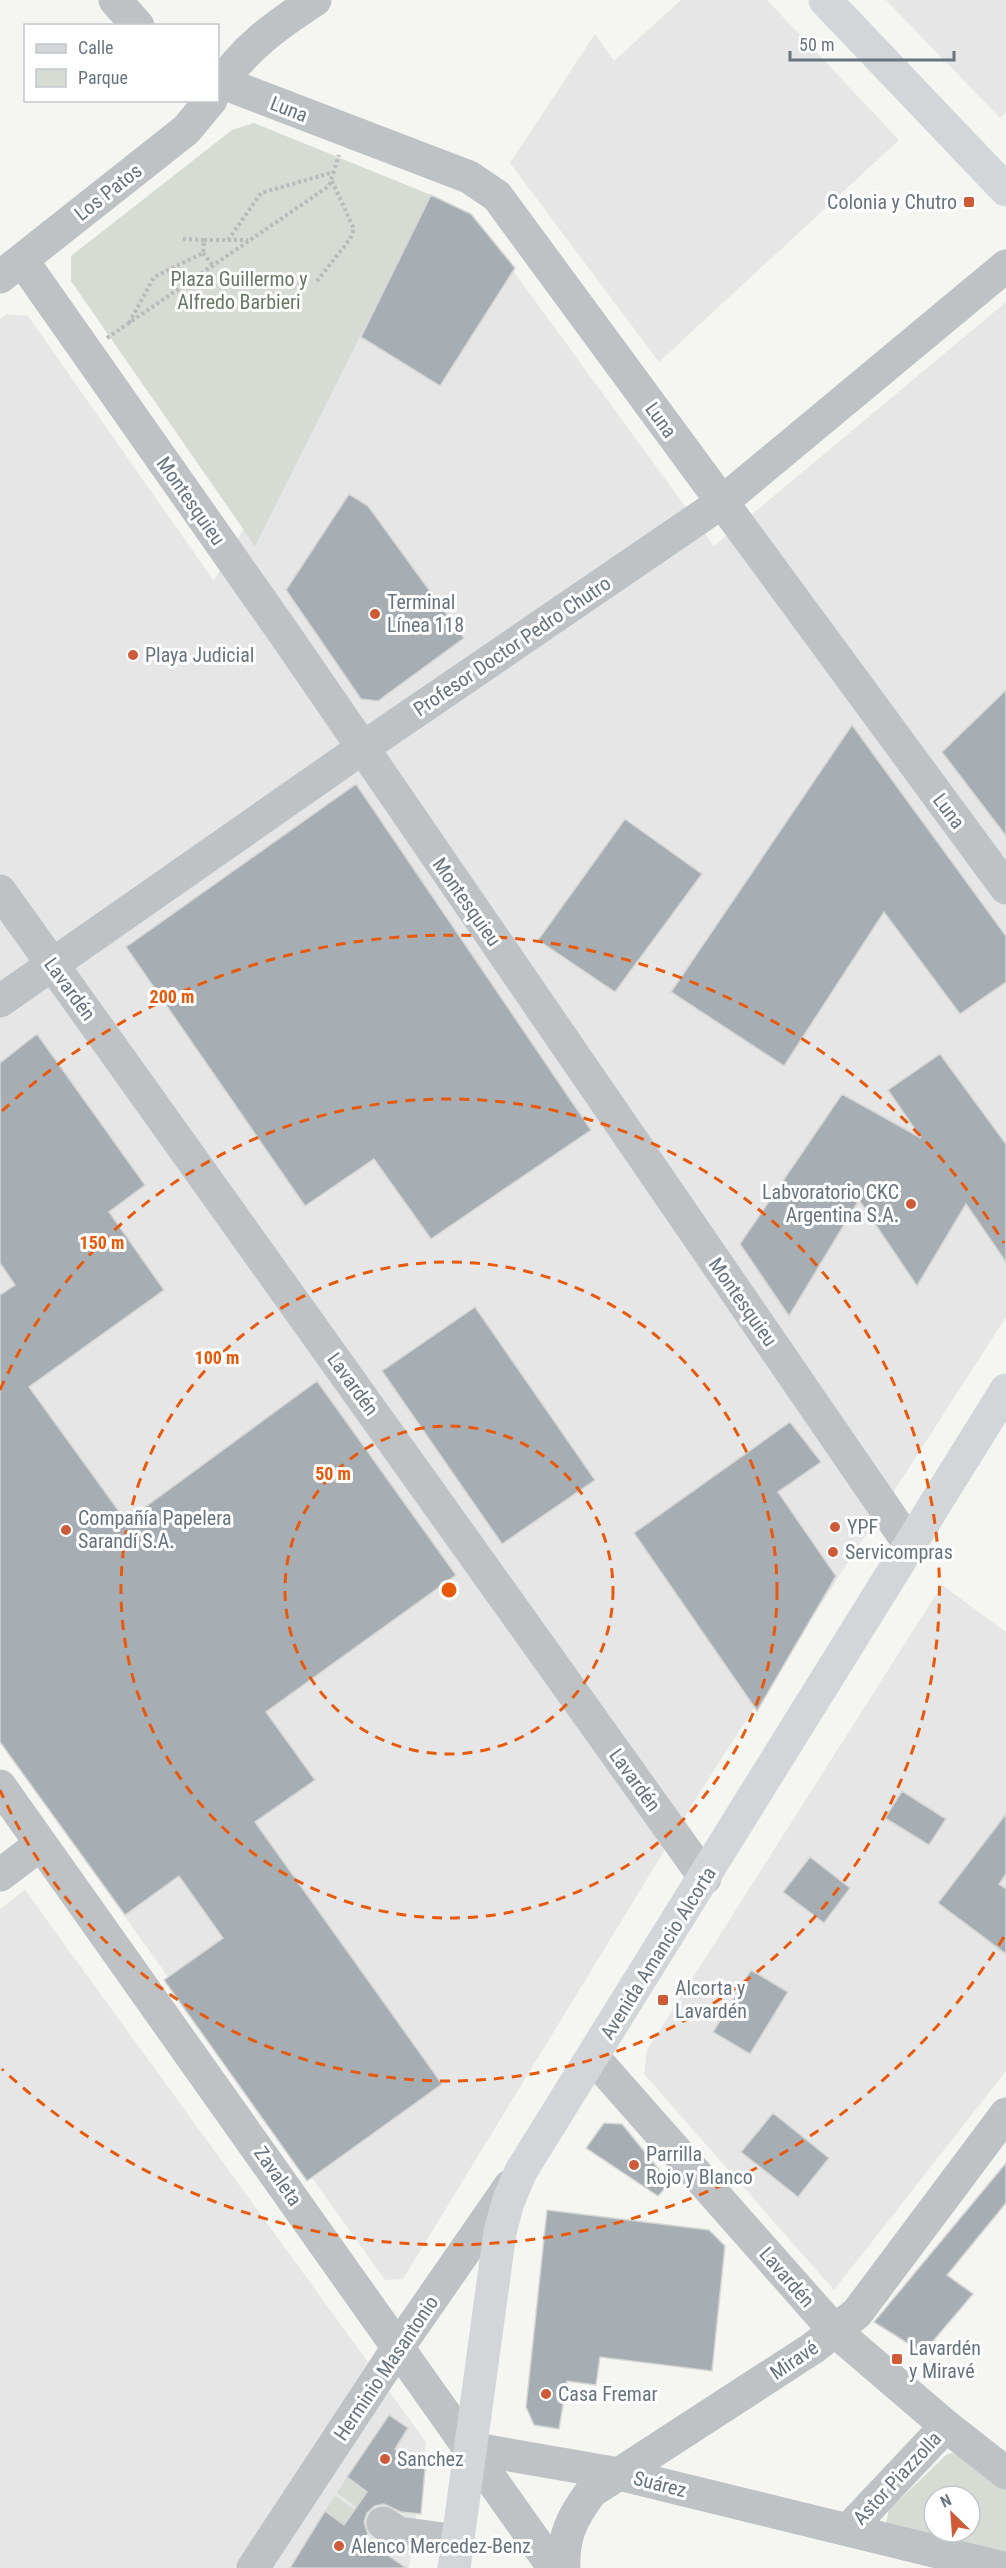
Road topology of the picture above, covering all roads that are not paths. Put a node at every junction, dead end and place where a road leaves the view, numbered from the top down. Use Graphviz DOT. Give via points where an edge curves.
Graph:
graph roads {
  1 [pos="115,0"];
  2 [pos="315,0"];
  3 [pos="825,0"];
  4 [pos="136,24"];
  5 [pos="219,86"];
  6 [pos="219,89"];
  7 [pos="207,102"];
  8 [pos="1006,190"];
  9 [pos="1006,266"];
  10 [pos="11,268"];
  11 [pos="721,503"];
  12 [pos="361,749"];
  13 [pos="1006,888"];
  14 [pos="0,891"];
  15 [pos="52,963"];
  16 [pos="0,1001"];
  17 [pos="1006,1390"];
  18 [pos="910,1545"];
  19 [pos="0,1786"];
  20 [pos="41,1844"];
  21 [pos="0,1875"];
  22 [pos="705,1878"];
  23 [pos="593,2056"];
  24 [pos="1006,2114"];
  25 [pos="521,2171"];
  26 [pos="835,2331"];
  27 [pos="399,2346"];
  28 [pos="945,2426"];
  29 [pos="470,2448"];
  30 [pos="1006,2473"];
  31 [pos="619,2474"];
  32 [pos="383,2523"];
  33 [pos="848,2530"];
  34 [pos="456,2555"];
  35 [pos="253,2568"];
  36 [pos="554,2568"];
  37 [pos="564,2568"];
  38 [pos="1003,2568"];
  1 -- 4 [label="street"];
  2 -- 5 [label="street, Los Patos" via="260,38"];
  3 -- 8 [label="main road"];
  6 -- 11 [label="street, Luna" via="469,177 497,196"];
  7 -- 10 [label="street, Los Patos" via="186,130"];
  9 -- 11 [label="street, Profesor Doctor Pedro Chutro"];
  10 -- 12 [label="street, Montesquieu" via="87,352"];
  11 -- 12 [label="street, Profesor Doctor Pedro Chutro"];
  11 -- 13 [label="street, Luna"];
  12 -- 15 [label="street, Profesor Doctor Pedro Chutro"];
  12 -- 18 [label="street, Montesquieu"];
  14 -- 15 [label="street, Lavardén"];
  15 -- 16 [label="street, Profesor Doctor Pedro Chutro"];
  15 -- 22 [label="street, Lavardén"];
  17 -- 18 [label="main road, Avenida Amancio Alcorta"];
  18 -- 22 [label="main road, Avenida Amancio Alcorta"];
  19 -- 20 [label="street, Zavaleta"];
  20 -- 21 [label="street"];
  20 -- 27 [label="street, Zavaleta"];
  22 -- 23 [label="main road, Avenida Amancio Alcorta"];
  23 -- 25 [label="main road, Avenida Amancio Alcorta"];
  23 -- 26 [label="street, Lavardén"];
  24 -- 26 [label="street, Miravé" via="857,2313"];
  25 -- 27 [label="street, Herminio Masantonio"];
  25 -- 29 [label="main road, Avenida Amancio Alcorta" via="500,2232"];
  26 -- 28 [label="street, Lavardén"];
  26 -- 31 [label="street, Miravé"];
  27 -- 29 [label="street, Zavaleta"];
  27 -- 35 [label="street, Herminio Masantonio"];
  28 -- 30 [label="street, Lavardén"];
  28 -- 33 [label="street, Astor Piazzolla"];
  29 -- 31 [label="street, Suárez"];
  29 -- 34 [label="main road, Avenida Amancio Alcorta"];
  29 -- 36 [label="street, Zavaleta"];
  31 -- 33 [label="street, Suárez"];
  31 -- 37 [label="street, Miravé" via="591,2492 572,2518 562,2550"];
  32 -- 34 [label="street"];
  33 -- 38 [label="street, Suárez"];
}
